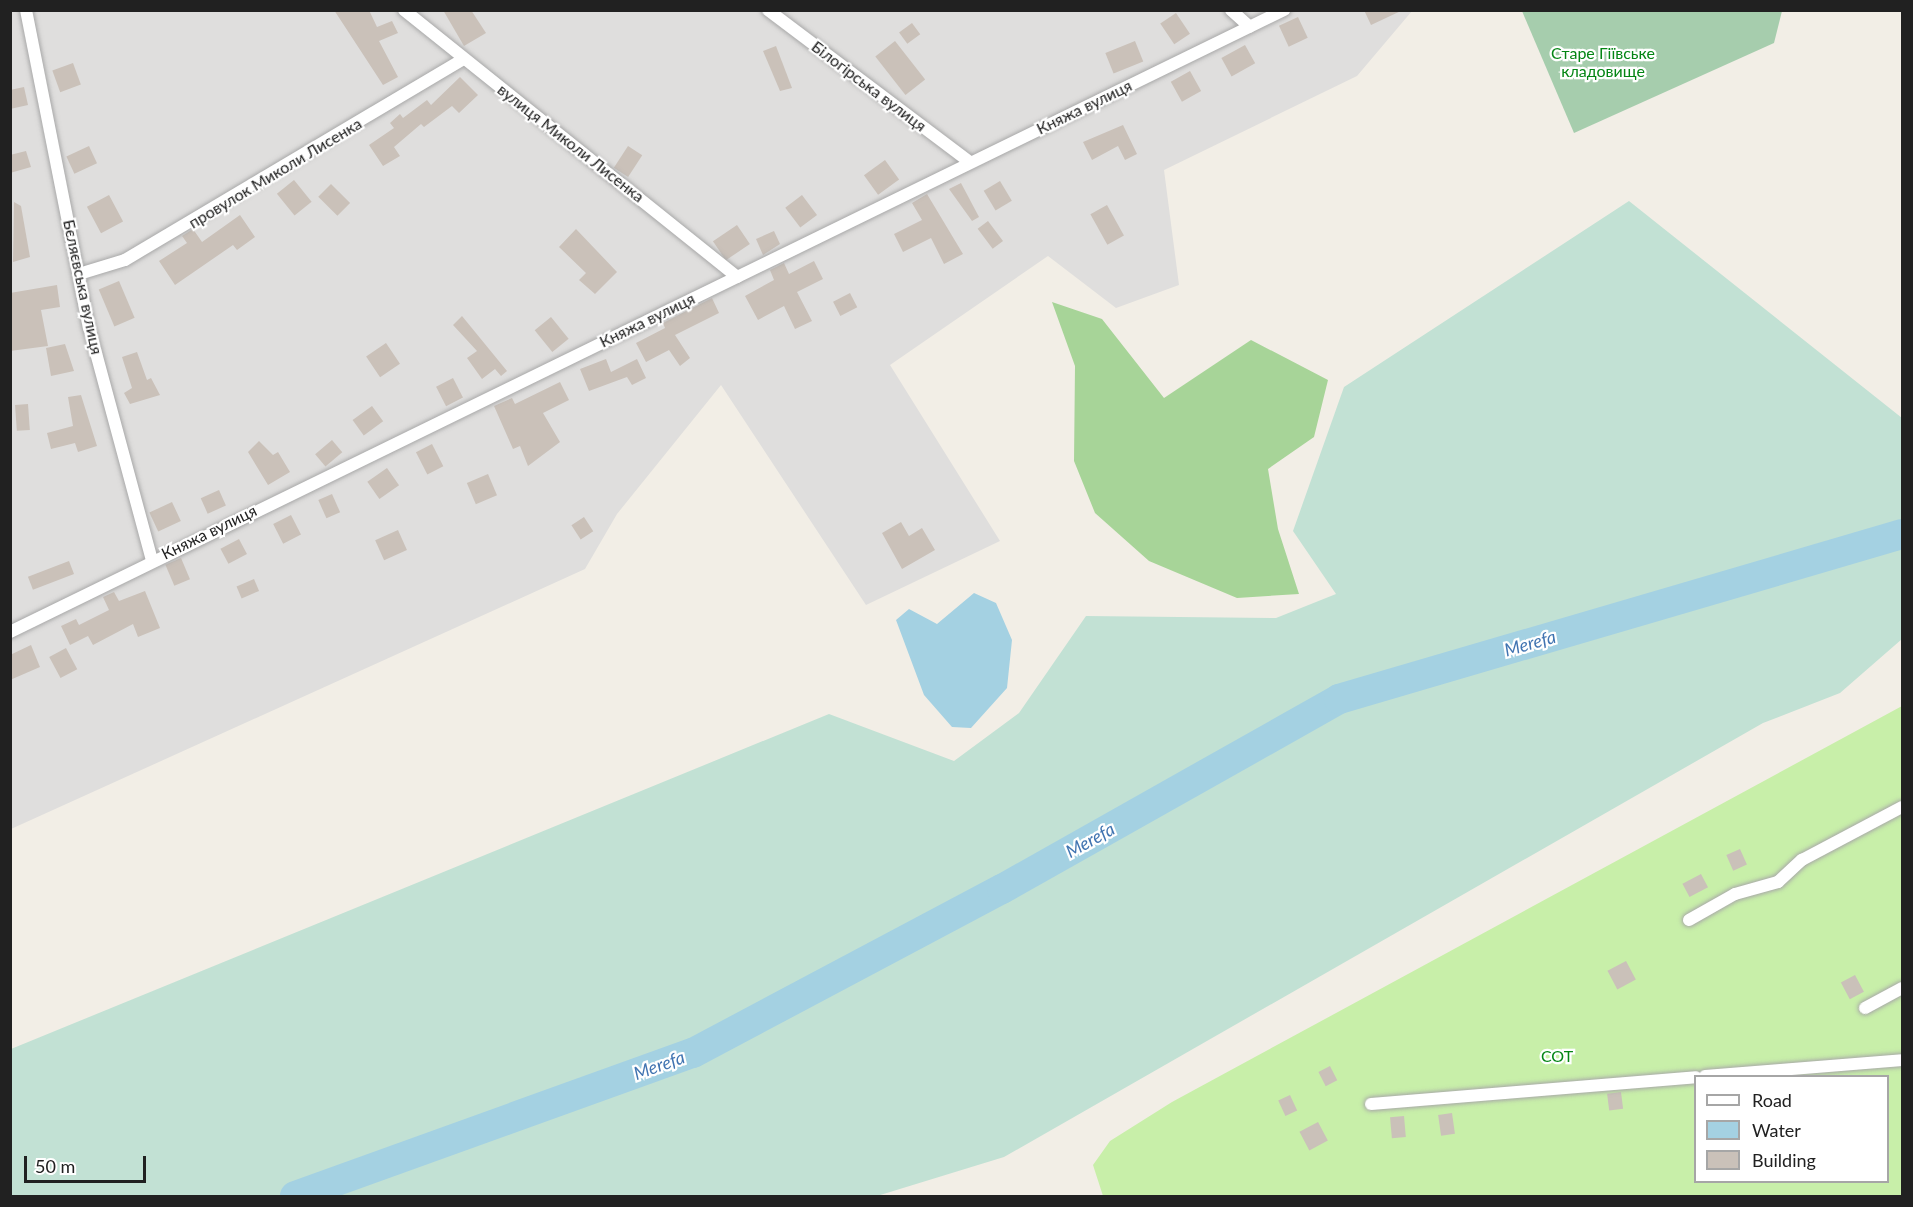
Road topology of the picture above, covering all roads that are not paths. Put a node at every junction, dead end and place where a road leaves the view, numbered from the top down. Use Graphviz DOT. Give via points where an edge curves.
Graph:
graph roads {
  1 [pos="26,10"];
  2 [pos="404,10"];
  3 [pos="768,10"];
  4 [pos="1231,10"];
  5 [pos="1284,10"];
  6 [pos="1250,27"];
  7 [pos="464,59"];
  8 [pos="970,162"];
  9 [pos="79,274"];
  10 [pos="737,277"];
  11 [pos="152,560"];
  12 [pos="10,632"];
  13 [pos="1902,807"];
  14 [pos="1689,920"];
  15 [pos="1902,988"];
  16 [pos="1865,1008"];
  17 [pos="1902,1060"];
  18 [pos="1728,1075"];
  19 [pos="1694,1077"];
  20 [pos="1371,1104"];
  1 -- 9 [label="street, Бєляєвська вулиця"];
  2 -- 7 [label="street, вулиця Миколи Лисенка"];
  3 -- 8 [label="street, Білогірська вулиця"];
  4 -- 6 [label="street"];
  5 -- 6 [label="street, Княжа вулиця"];
  6 -- 8 [label="street, Княжа вулиця"];
  7 -- 9 [label="street, провулок Миколи Лисенка" via="125,260"];
  7 -- 10 [label="street, вулиця Миколи Лисенка"];
  8 -- 10 [label="street, Княжа вулиця"];
  9 -- 11 [label="street, Бєляєвська вулиця"];
  10 -- 11 [label="street, Княжа вулиця"];
  11 -- 12 [label="street, Княжа вулиця"];
  13 -- 14 [label="street" via="1802,860 1778,882 1735,894"];
  15 -- 16 [label="street"];
  17 -- 18 [label="street"];
  19 -- 20 [label="street"];
}
